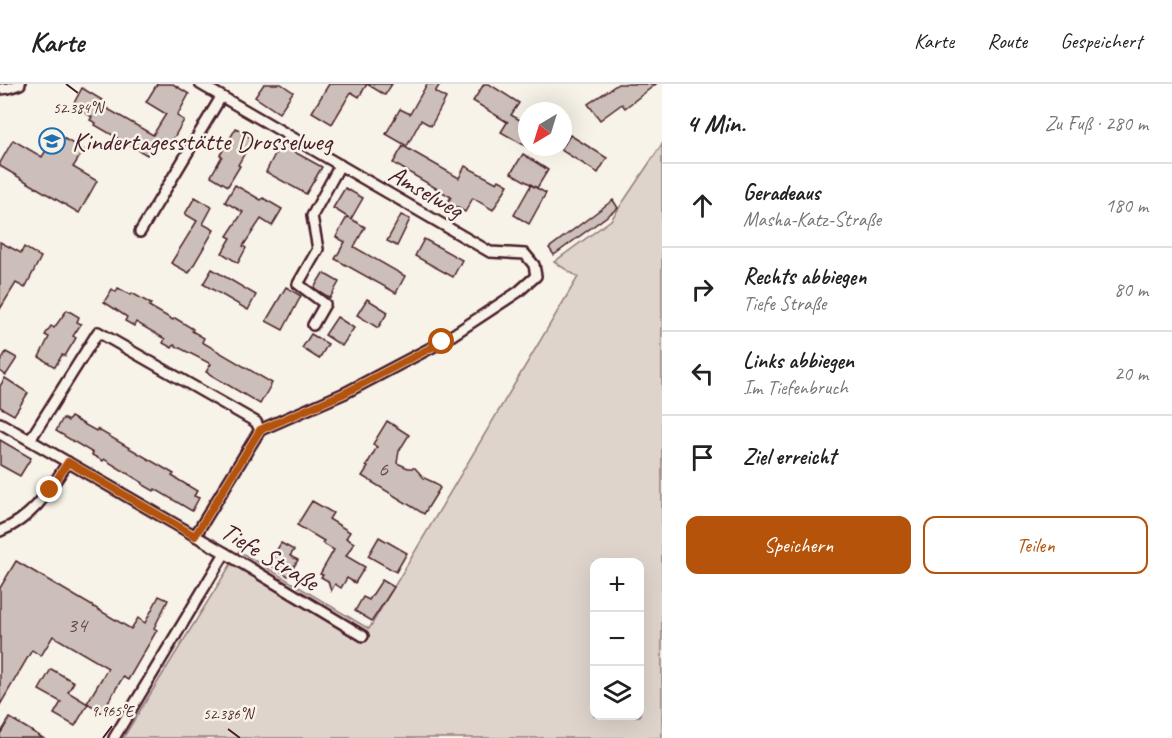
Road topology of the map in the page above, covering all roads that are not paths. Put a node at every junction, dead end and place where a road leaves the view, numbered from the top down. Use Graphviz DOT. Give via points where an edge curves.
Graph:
graph roads {
  1 [pos="20,84"];
  2 [pos="200,84"];
  3 [pos="0,89"];
  4 [pos="221,97"];
  5 [pos="340,165"];
  6 [pos="140,232"];
  7 [pos="313,325"];
  8 [pos="0,423"];
  9 [pos="260,430"];
  10 [pos="30,440"];
  11 [pos="68,462"];
  12 [pos="0,531"];
  13 [pos="195,536"];
  14 [pos="225,554"];
  15 [pos="363,636"];
  16 [pos="114,738"];
  1 -- 3 [label="street"];
  2 -- 4 [label="street, Amselweg"];
  4 -- 5 [label="street, Amselweg"];
  4 -- 6 [label="street"];
  5 -- 7 [label="street" via="312,216 318,249 298,284 325,304"];
  5 -- 9 [label="street, Amselweg" via="490,252 525,254 534,265 536,276 442,342 345,393"];
  8 -- 10 [label="street, Tiefe Straße"];
  9 -- 10 [label="street" via="256,422 98,332"];
  9 -- 13 [label="street"];
  10 -- 11 [label="street, Tiefe Straße"];
  11 -- 12 [label="street" via="35,508 15,525"];
  11 -- 13 [label="street, Tiefe Straße"];
  13 -- 14 [label="street, Tiefe Straße"];
  14 -- 15 [label="street, Tiefe Straße"];
  14 -- 16 [label="street"];
}
